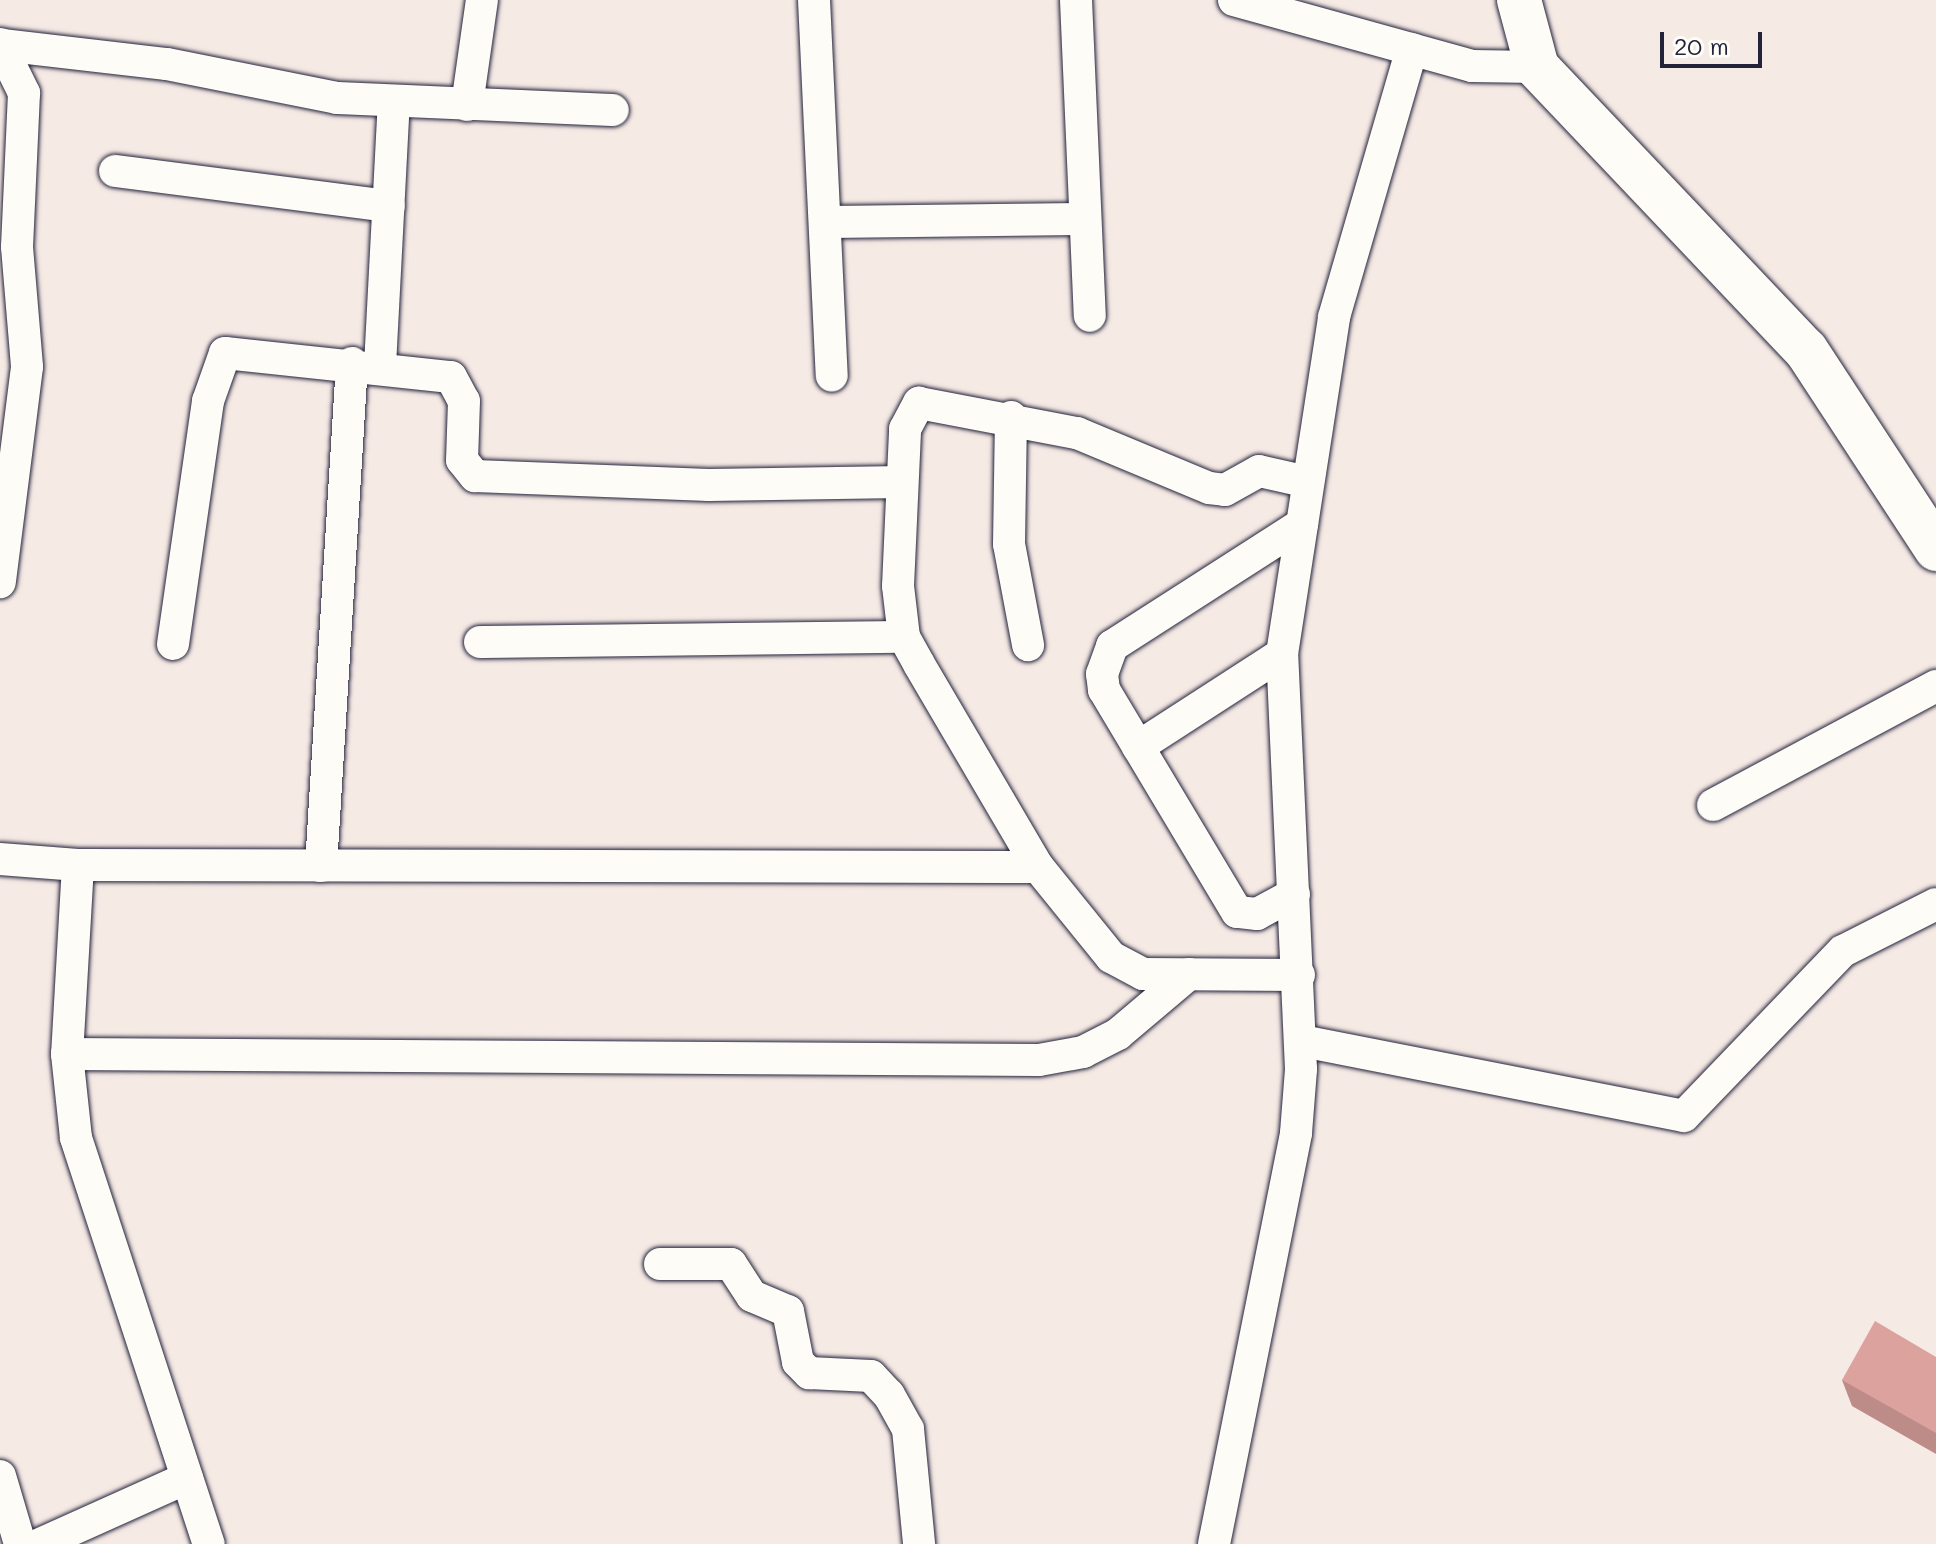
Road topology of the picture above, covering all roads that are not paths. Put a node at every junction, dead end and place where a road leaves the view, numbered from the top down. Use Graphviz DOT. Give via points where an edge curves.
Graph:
graph roads {
  1 [pos="482,0"];
  2 [pos="814,0"];
  3 [pos="1076,0"];
  4 [pos="1234,0"];
  5 [pos="1519,0"];
  6 [pos="1,44"];
  7 [pos="1412,49"];
  8 [pos="1537,67"];
  9 [pos="394,102"];
  10 [pos="467,105"];
  11 [pos="613,110"];
  12 [pos="115,171"];
  13 [pos="389,206"];
  14 [pos="1084,219"];
  15 [pos="825,222"];
  16 [pos="1090,316"];
  17 [pos="366,364"];
  18 [pos="832,376"];
  19 [pos="1011,417"];
  20 [pos="902,482"];
  21 [pos="1308,482"];
  22 [pos="1302,524"];
  23 [pos="1936,549"];
  24 [pos="0,582"];
  25 [pos="904,637"];
  26 [pos="480,642"];
  27 [pos="173,644"];
  28 [pos="1028,645"];
  29 [pos="1282,654"];
  30 [pos="1936,686"];
  31 [pos="1138,747"];
  32 [pos="1713,805"];
  33 [pos="0,859"];
  34 [pos="78,865"];
  35 [pos="321,866"];
  36 [pos="1038,867"];
  37 [pos="1294,894"];
  38 [pos="1936,904"];
  39 [pos="1189,974"];
  40 [pos="1299,975"];
  41 [pos="1302,1041"];
  42 [pos="67,1054"];
  43 [pos="660,1264"];
  44 [pos="0,1476"];
  45 [pos="187,1478"];
  46 [pos="20,1544"];
  47 [pos="40,1544"];
  48 [pos="209,1544"];
  49 [pos="919,1544"];
  50 [pos="1214,1544"];
  1 -- 10 [label="street"];
  2 -- 15 [label="street"];
  3 -- 14 [label="street"];
  4 -- 7 [label="street"];
  5 -- 8 [label="street"];
  6 -- 9 [label="street"];
  6 -- 24 [label="street" via="24,93 17,247 27,367"];
  7 -- 8 [label="street" via="1472,66"];
  7 -- 21 [label="street" via="1334,317"];
  8 -- 23 [label="street" via="1806,350"];
  9 -- 10 [label="street"];
  9 -- 13 [label="street"];
  10 -- 11 [label="street"];
  12 -- 13 [label="street"];
  13 -- 17 [label="street"];
  14 -- 15 [label="street"];
  14 -- 16 [label="street"];
  15 -- 18 [label="street"];
  17 -- 20 [label="street" via="451,377 464,401 462,460 475,476 709,485"];
  17 -- 27 [label="street" via="244,351 225,353 215,367"];
  17 -- 35 [label="street"];
  19 -- 20 [label="street" via="919,403 905,429"];
  19 -- 21 [label="street" via="1077,433 1209,488 1225,490 1259,471"];
  19 -- 28 [label="street" via="1009,544"];
  20 -- 25 [label="street"];
  21 -- 22 [label="street"];
  22 -- 29 [label="street"];
  22 -- 31 [label="street" via="1112,646 1104,659 1104,690"];
  25 -- 26 [label="street"];
  25 -- 36 [label="street"];
  29 -- 31 [label="street"];
  29 -- 37 [label="street"];
  30 -- 32 [label="street"];
  31 -- 37 [label="street" via="1237,912 1257,914"];
  33 -- 34 [label="street"];
  34 -- 35 [label="street"];
  34 -- 42 [label="street"];
  35 -- 36 [label="street"];
  36 -- 39 [label="street" via="1125,969"];
  37 -- 40 [label="street"];
  38 -- 41 [label="street" via="1843,951 1684,1116"];
  39 -- 40 [label="street"];
  39 -- 42 [label="street" via="1118,1034 1083,1052 1039,1060"];
  40 -- 41 [label="street"];
  41 -- 50 [label="street" via="1296,1133"];
  42 -- 45 [label="street" via="67,1089 90,1197"];
  43 -- 49 [label="street" via="731,1264 752,1296 788,1311 798,1362 809,1373 871,1376 889,1395 908,1429"];
  44 -- 46 [label="street"];
  45 -- 47 [label="street"];
  45 -- 48 [label="street"];
}
